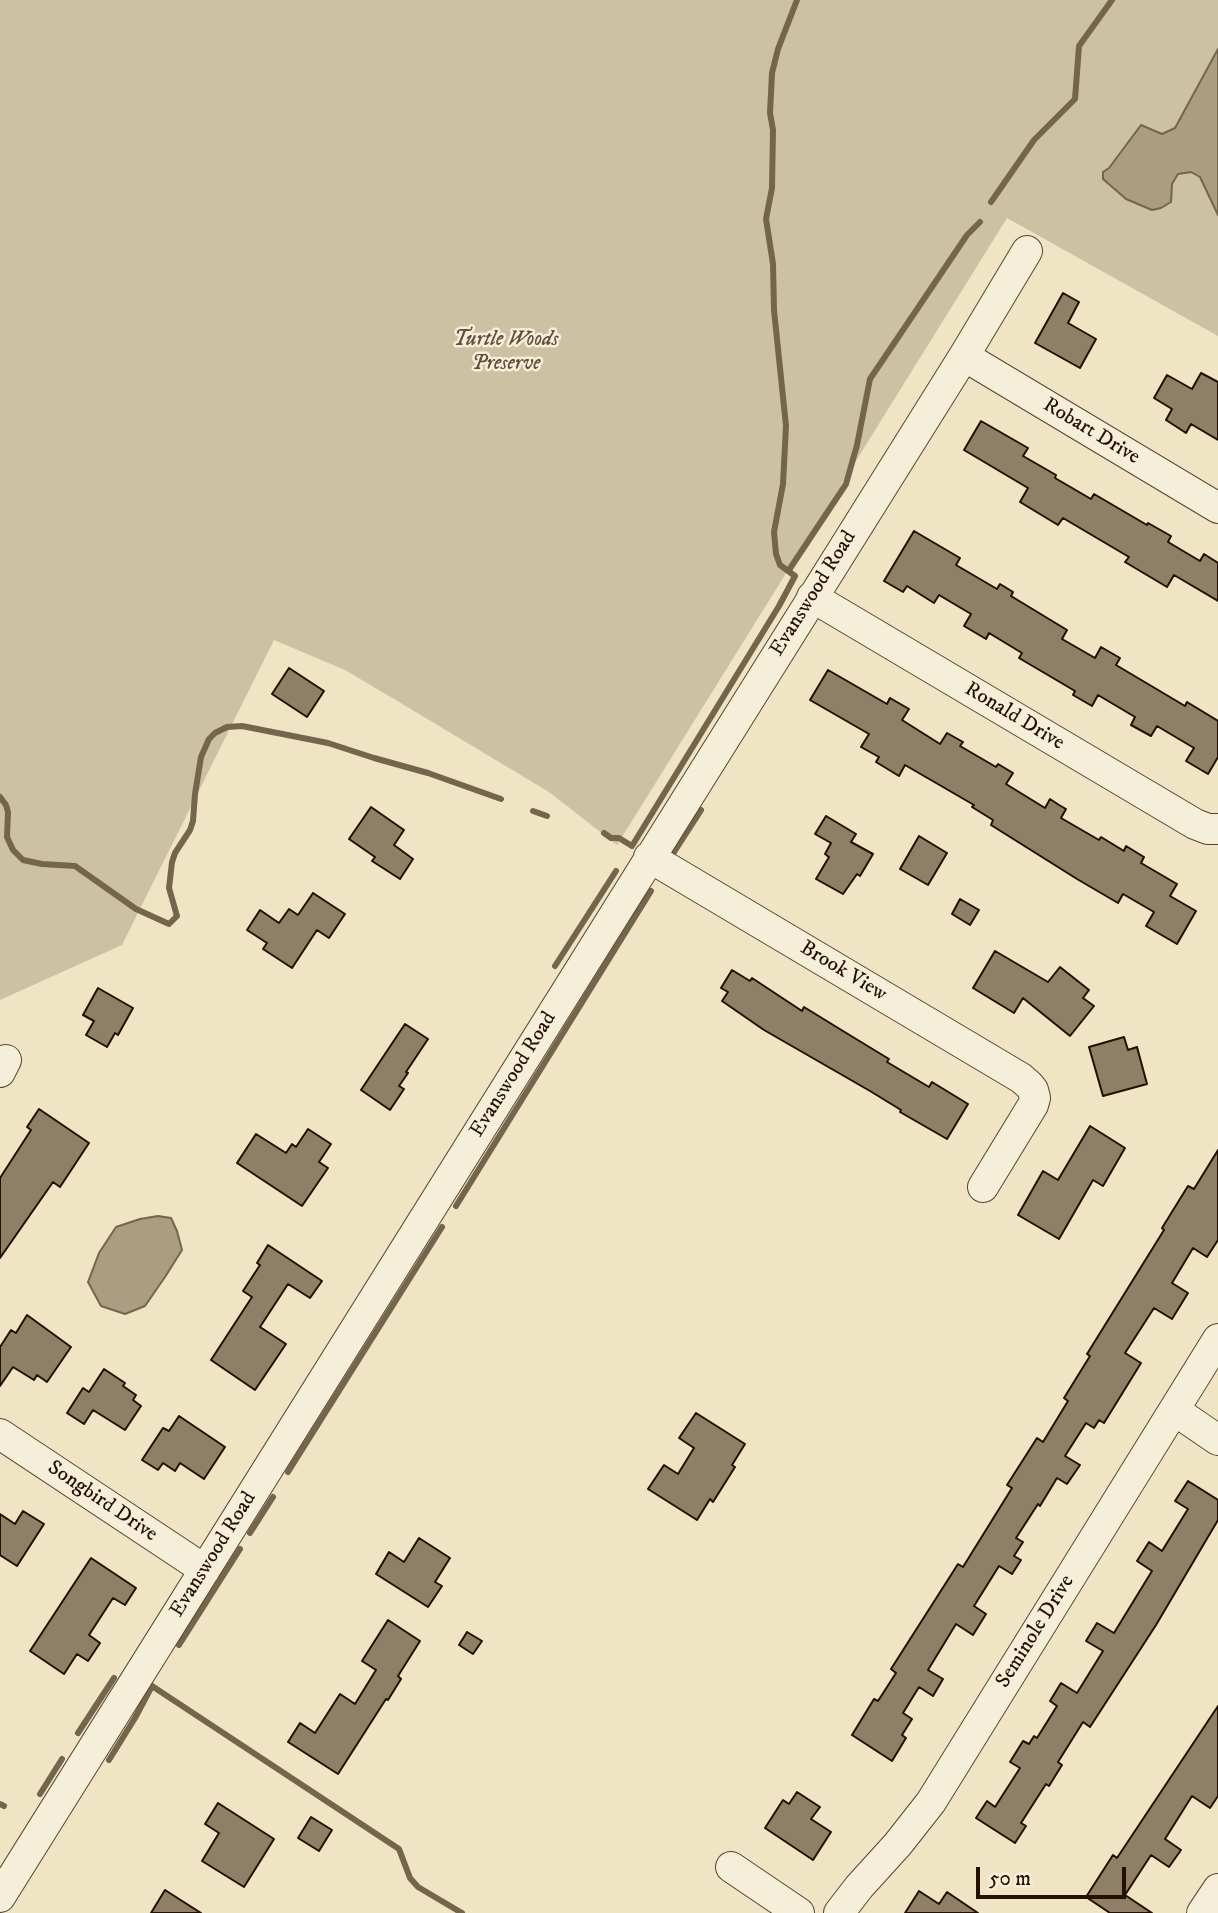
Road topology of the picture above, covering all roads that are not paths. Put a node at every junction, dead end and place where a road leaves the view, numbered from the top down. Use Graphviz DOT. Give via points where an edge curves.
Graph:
graph roads {
  1 [pos="1027,251"];
  2 [pos="964,356"];
  3 [pos="1218,508"];
  4 [pos="812,597"];
  5 [pos="1218,829"];
  6 [pos="649,857"];
  7 [pos="983,1187"];
  8 [pos="1218,1339"];
  9 [pos="1174,1410"];
  10 [pos="0,1434"];
  11 [pos="1218,1440"];
  12 [pos="205,1570"];
  13 [pos="730,1867"];
  14 [pos="1218,1889"];
  15 [pos="0,1897"];
  16 [pos="799,1913"];
  17 [pos="839,1913"];
  18 [pos="1202,1913"];
  1 -- 2 [label="street, Evanswood Road"];
  2 -- 3 [label="street, Robart Drive"];
  2 -- 4 [label="street, Evanswood Road"];
  4 -- 5 [label="street, Ronald Drive" via="1195,824"];
  4 -- 6 [label="street, Evanswood Road"];
  6 -- 7 [label="street, Brook View" via="1033,1090 1033,1105"];
  6 -- 12 [label="street, Evanswood Road"];
  8 -- 9 [label="street, Seminole Drive"];
  9 -- 11 [label="street"];
  9 -- 17 [label="street, Seminole Drive" via="931,1802"];
  10 -- 12 [label="street, Songbird Drive"];
  12 -- 15 [label="street, Evanswood Road"];
  13 -- 16 [label="street"];
  14 -- 18 [label="street"];
}
